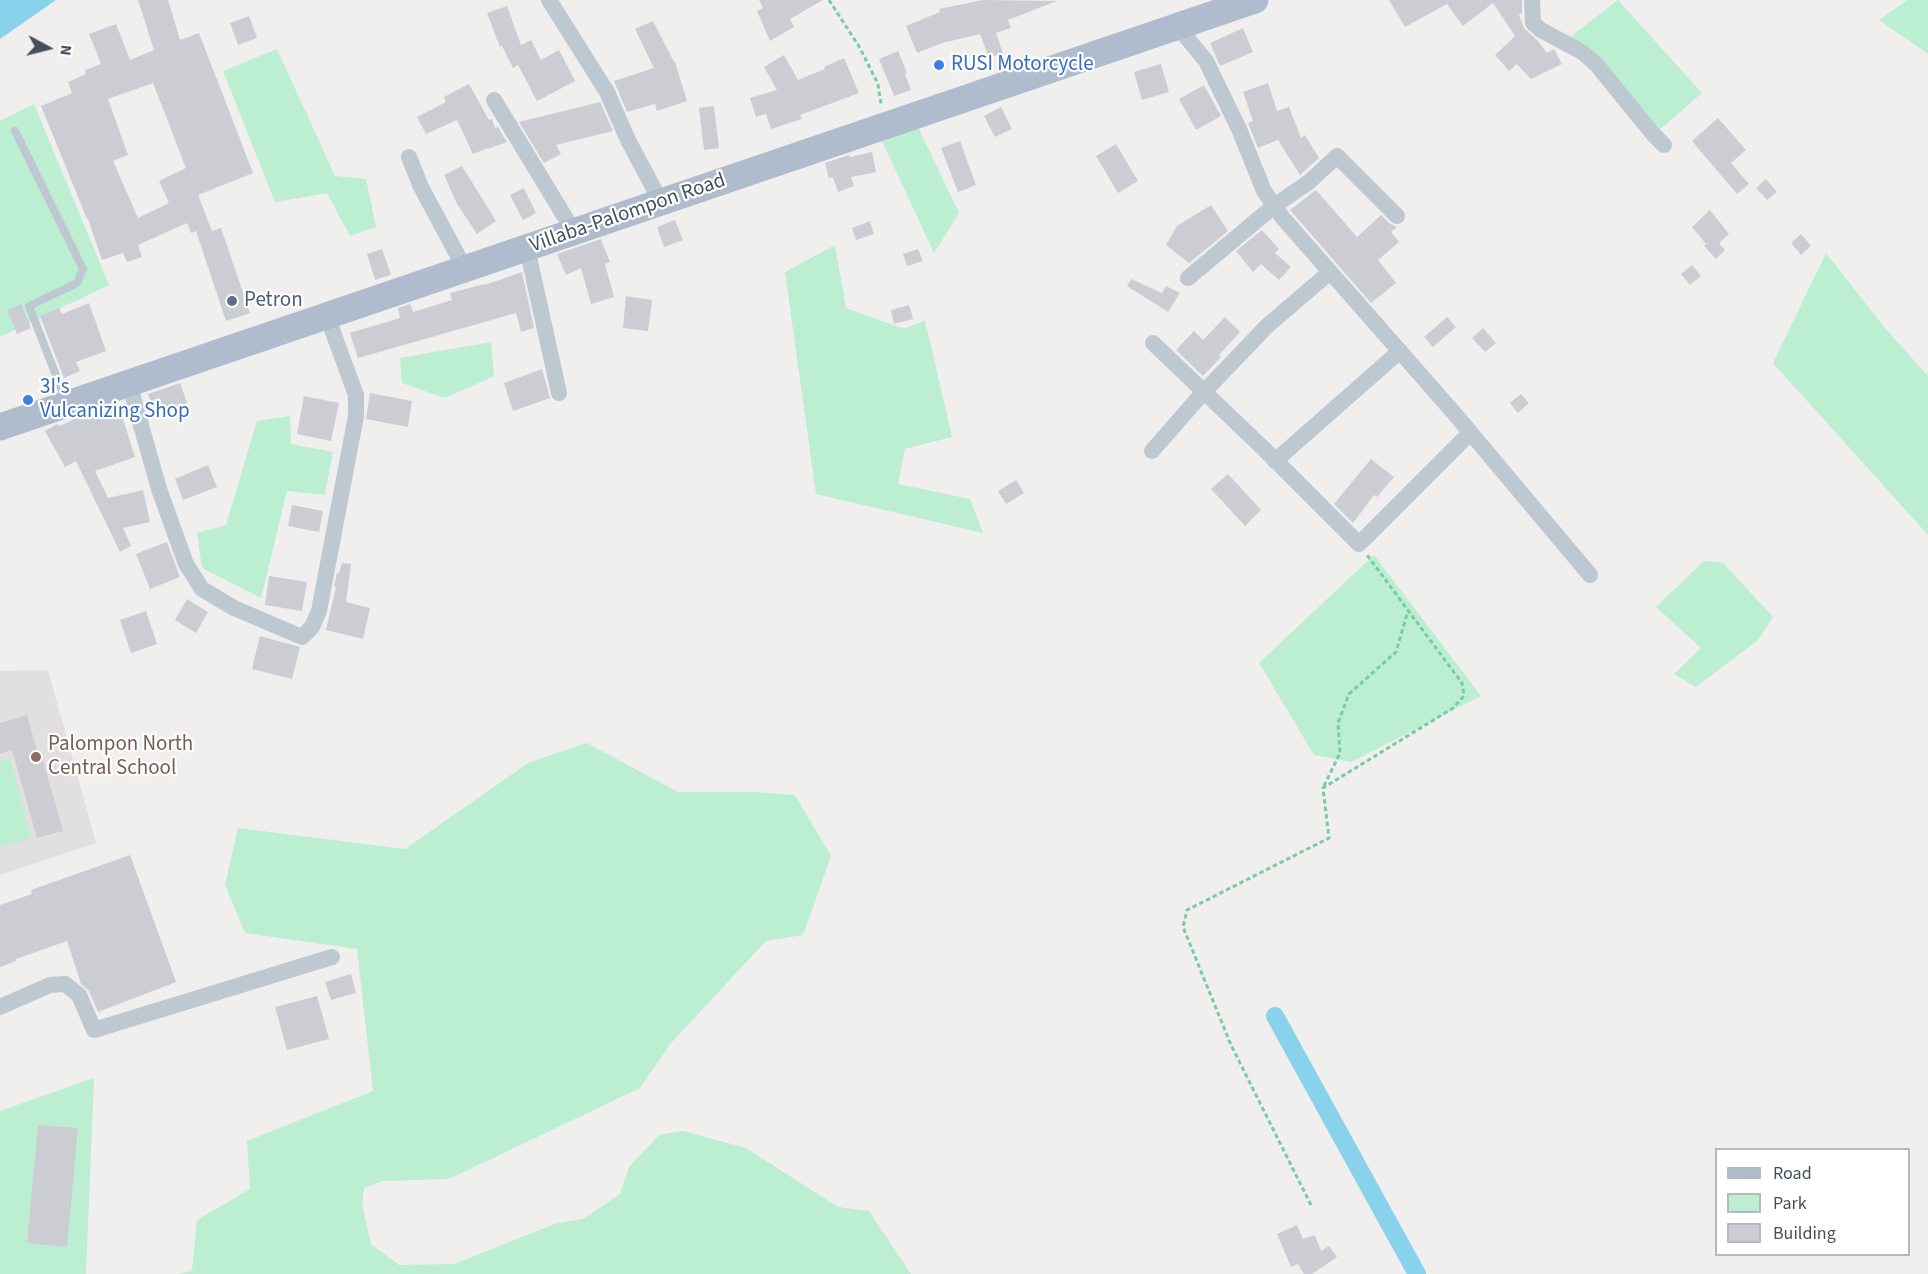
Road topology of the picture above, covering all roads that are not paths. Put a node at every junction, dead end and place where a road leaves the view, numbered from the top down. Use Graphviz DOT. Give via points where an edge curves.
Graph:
graph roads {
  1 [pos="549,0"];
  2 [pos="1255,0"];
  3 [pos="1532,0"];
  4 [pos="1178,26"];
  5 [pos="494,100"];
  6 [pos="15,131"];
  7 [pos="1664,145"];
  8 [pos="409,157"];
  9 [pos="661,202"];
  10 [pos="1274,206"];
  11 [pos="1397,216"];
  12 [pos="574,232"];
  13 [pos="527,248"];
  14 [pos="465,269"];
  15 [pos="1330,272"];
  16 [pos="1188,278"];
  17 [pos="327,316"];
  18 [pos="1153,343"];
  19 [pos="1400,351"];
  20 [pos="129,383"];
  21 [pos="1204,392"];
  22 [pos="559,393"];
  23 [pos="67,404"];
  24 [pos="0,427"];
  25 [pos="1470,433"];
  26 [pos="1152,451"];
  27 [pos="1275,461"];
  28 [pos="1590,575"];
  29 [pos="332,957"];
  30 [pos="0,1007"];
  1 -- 9 [label="street" via="607,92"];
  2 -- 4 [label="main road, Villaba-Palompon Road"];
  3 -- 7 [label="street" via="1533,22 1596,64"];
  4 -- 9 [label="main road, Villaba-Palompon Road"];
  4 -- 10 [label="street" via="1206,61 1264,192"];
  5 -- 12 [label="street"];
  6 -- 23 [label="lane" via="83,269 77,283 29,306"];
  8 -- 14 [label="street"];
  9 -- 12 [label="main road, Villaba-Palompon Road"];
  10 -- 11 [label="street" via="1337,156"];
  10 -- 15 [label="street"];
  10 -- 16 [label="street"];
  12 -- 13 [label="main road, Villaba-Palompon Road"];
  13 -- 14 [label="main road, Villaba-Palompon Road"];
  13 -- 22 [label="street"];
  14 -- 17 [label="main road, Villaba-Palompon Road"];
  15 -- 19 [label="street"];
  15 -- 21 [label="street" via="1267,326"];
  17 -- 20 [label="main road, Villaba-Palompon Road"];
  17 -- 20 [label="street" via="356,395 356,416 318,611 312,627 302,637 234,608 202,589 186,564 159,489"];
  18 -- 21 [label="street"];
  19 -- 25 [label="street"];
  19 -- 27 [label="street"];
  20 -- 23 [label="main road, Villaba-Palompon Road"];
  21 -- 26 [label="street"];
  21 -- 27 [label="street"];
  23 -- 24 [label="main road, Villaba-Palompon Road"];
  25 -- 27 [label="street" via="1359,544"];
  25 -- 28 [label="street"];
  29 -- 30 [label="street" via="94,1030 79,995 65,984 50,985"];
}
